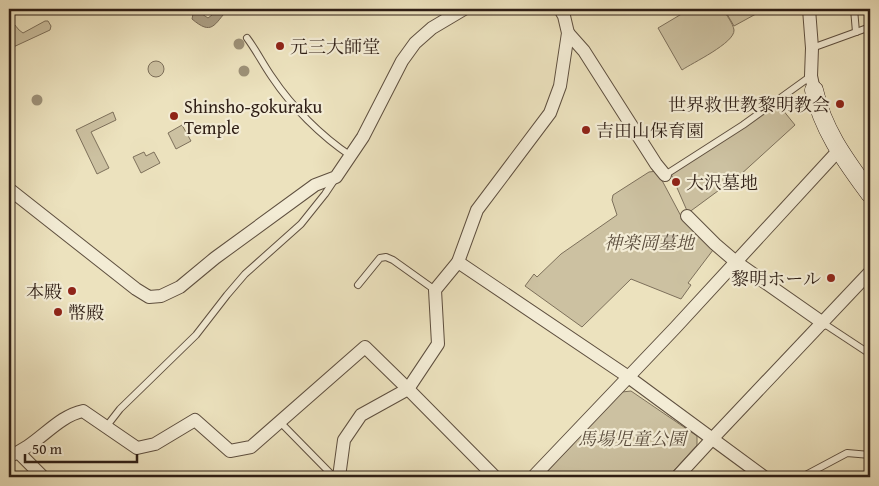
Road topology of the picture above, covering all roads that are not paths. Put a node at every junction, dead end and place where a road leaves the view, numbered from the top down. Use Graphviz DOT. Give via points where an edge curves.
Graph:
graph roads {
  1 [pos="464,9"];
  2 [pos="560,9"];
  3 [pos="809,9"];
  4 [pos="854,9"];
  5 [pos="870,27"];
  6 [pos="856,32"];
  7 [pos="568,33"];
  8 [pos="247,38"];
  9 [pos="812,48"];
  10 [pos="813,83"];
  11 [pos="838,151"];
  12 [pos="351,157"];
  13 [pos="665,175"];
  14 [pos="336,177"];
  15 [pos="9,189"];
  16 [pos="870,194"];
  17 [pos="687,216"];
  18 [pos="458,262"];
  19 [pos="736,262"];
  20 [pos="870,272"];
  21 [pos="358,285"];
  22 [pos="435,290"];
  23 [pos="823,323"];
  24 [pos="870,354"];
  25 [pos="627,376"];
  26 [pos="408,389"];
  27 [pos="281,423"];
  28 [pos="106,427"];
  29 [pos="712,439"];
  30 [pos="14,454"];
  31 [pos="870,455"];
  32 [pos="44,477"];
  33 [pos="334,477"];
  34 [pos="339,477"];
  35 [pos="494,477"];
  36 [pos="532,477"];
  37 [pos="677,477"];
  38 [pos="764,477"];
  39 [pos="802,477"];
  1 -- 12 [label="street" via="432,28 415,43"];
  2 -- 7 [label="street"];
  3 -- 9 [label="street"];
  4 -- 6 [label="lane"];
  5 -- 6 [label="lane"];
  6 -- 9 [label="lane"];
  7 -- 13 [label="street" via="584,51"];
  7 -- 18 [label="street" via="560,86 550,113 477,210"];
  8 -- 12 [label="lane" via="289,98 321,133"];
  9 -- 10 [label="street"];
  10 -- 11 [label="street" via="818,108"];
  10 -- 13 [label="lane"];
  11 -- 16 [label="street"];
  11 -- 19 [label="street"];
  12 -- 14 [label="street"];
  14 -- 15 [label="street" via="316,185 180,287 161,296 149,297"];
  14 -- 28 [label="lane" via="301,224 245,274 196,335 120,409"];
  17 -- 19 [label="street"];
  18 -- 22 [label="street"];
  18 -- 25 [label="street"];
  19 -- 23 [label="street"];
  19 -- 25 [label="street"];
  20 -- 23 [label="street"];
  21 -- 22 [label="lane" via="380,258 386,257"];
  22 -- 26 [label="street" via="438,344"];
  23 -- 24 [label="lane"];
  23 -- 29 [label="street"];
  25 -- 29 [label="street"];
  25 -- 36 [label="street"];
  26 -- 27 [label="street" via="365,347"];
  26 -- 34 [label="street" via="361,416 344,440"];
  26 -- 35 [label="street"];
  27 -- 28 [label="street" via="250,448 230,451 195,420 156,444 137,448"];
  27 -- 33 [label="lane"];
  28 -- 30 [label="street" via="83,411 73,413"];
  29 -- 37 [label="street"];
  29 -- 38 [label="street"];
  30 -- 32 [label="street"];
  31 -- 39 [label="lane" via="847,453"];
}
